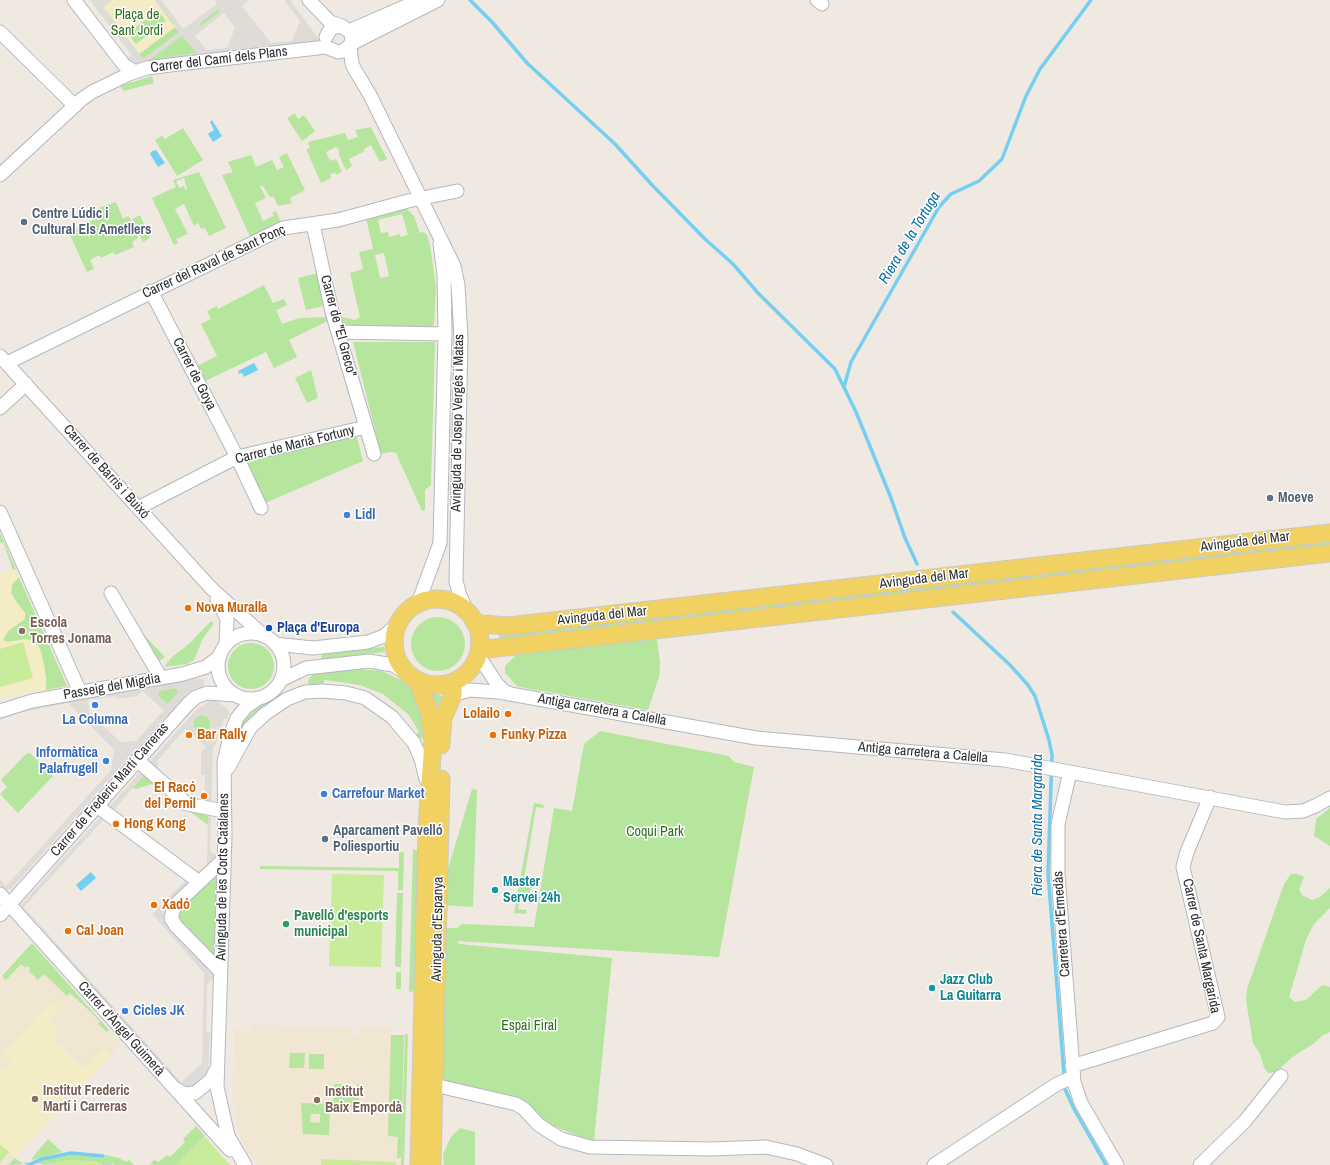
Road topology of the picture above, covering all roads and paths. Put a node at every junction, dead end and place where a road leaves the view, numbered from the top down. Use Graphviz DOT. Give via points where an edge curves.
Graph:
graph roads {
  1 [pos="74,0"];
  2 [pos="309,0"];
  3 [pos="420,0"];
  4 [pos="438,0"];
  5 [pos="317,10"];
  6 [pos="346,28"];
  7 [pos="0,32"];
  8 [pos="326,37"];
  9 [pos="351,45"];
  10 [pos="334,51"];
  11 [pos="355,70"];
  12 [pos="135,72"];
  13 [pos="75,106"];
  14 [pos="0,175"];
  15 [pos="457,191"];
  16 [pos="422,199"];
  17 [pos="313,224"];
  18 [pos="438,232"];
  19 [pos="151,291"];
  20 [pos="338,332"];
  21 [pos="445,334"];
  22 [pos="3,360"];
  23 [pos="26,384"];
  24 [pos="0,408"];
  25 [pos="366,427"];
  26 [pos="374,454"];
  27 [pos="237,457"];
  28 [pos="138,508"];
  29 [pos="261,508"];
  30 [pos="0,512"];
  31 [pos="1330,533"];
  32 [pos="1330,553"];
  33 [pos="211,588"];
  34 [pos="111,593"];
  35 [pos="404,616"];
  36 [pos="472,618"];
  37 [pos="264,636"];
  38 [pos="275,644"];
  39 [pos="223,650"];
  40 [pos="478,653"];
  41 [pos="161,678"];
  42 [pos="413,678"];
  43 [pos="278,684"];
  44 [pos="458,687"];
  45 [pos="80,692"];
  46 [pos="308,692"];
  47 [pos="513,694"];
  48 [pos="235,695"];
  49 [pos="259,698"];
  50 [pos="0,711"];
  51 [pos="137,760"];
  52 [pos="1067,772"];
  53 [pos="224,785"];
  54 [pos="1210,797"];
  55 [pos="1330,798"];
  56 [pos="429,805"];
  57 [pos="97,806"];
  58 [pos="224,811"];
  59 [pos="224,859"];
  60 [pos="199,882"];
  61 [pos="0,894"];
  62 [pos="9,904"];
  63 [pos="0,915"];
  64 [pos="220,971"];
  65 [pos="218,1067"];
  66 [pos="1073,1072"];
  67 [pos="1281,1076"];
  68 [pos="434,1085"];
  69 [pos="174,1089"];
  70 [pos="244,1165"];
  71 [pos="420,1165"];
  72 [pos="432,1165"];
  73 [pos="826,1165"];
  74 [pos="934,1165"];
  75 [pos="1117,1165"];
  76 [pos="1200,1165"];
  1 -- 12 [label="street" via="124,65"];
  2 -- 5 [label="street"];
  3 -- 6 [label="street"];
  4 -- 9 [label="street"];
  5 -- 6 [label="street" via="330,22"];
  5 -- 8 [label="street" via="324,24"];
  6 -- 8 [label="street" via="330,28"];
  6 -- 9 [label="street" via="352,37"];
  7 -- 13 [label="street"];
  8 -- 10 [label="street" via="327,46"];
  9 -- 10 [label="street" via="343,51"];
  9 -- 11 [label="street, Avinguda de Josep Vergés i Matas" via="352,64"];
  10 -- 11 [label="street, Avinguda de Josep Vergés i Matas"];
  10 -- 12 [label="street, Carrer del Camí dels Plans" via="326,47 170,65"];
  11 -- 16 [label="street, Avinguda de Josep Vergés i Matas"];
  12 -- 13 [label="street, Carrer del Camí dels Plans" via="92,92"];
  13 -- 14 [label="street, Carrer del Camí dels Plans"];
  15 -- 16 [label="street, Carrer del Raval de Sant Ponç"];
  16 -- 17 [label="street, Carrer del Raval de Sant Ponç"];
  16 -- 18 [label="street, Avinguda de Josep Vergés i Matas"];
  17 -- 19 [label="street, Carrer del Raval de Sant Ponç" via="283,228"];
  17 -- 20 [label="street, Carrer de \"El Greco\""];
  18 -- 21 [label="street, Avinguda de Josep Vergés i Matas" via="444,273"];
  18 -- 36 [label="street, Avinguda de Josep Vergés i Matas" via="454,266 458,285 461,338 455,560 460,596"];
  19 -- 22 [label="street, Carrer del Raval de Sant Ponç"];
  19 -- 27 [label="street, Carrer de Goya"];
  20 -- 21 [label="street"];
  20 -- 25 [label="street, Carrer de \"El Greco\""];
  21 -- 35 [label="street, Avinguda de Josep Vergés i Matas" via="440,543 420,598"];
  22 -- 23 [label="street, Carrer de Barris i Buixó"];
  23 -- 24 [label="street"];
  23 -- 28 [label="street, Carrer de Barris i Buixó"];
  25 -- 26 [label="street, Carrer de \"El Greco\""];
  25 -- 27 [label="street, Carrer de Marià Fortuny"];
  27 -- 28 [label="street, Carrer de Marià Fortuny"];
  27 -- 29 [label="street, Carrer de Goya"];
  28 -- 33 [label="street, Carrer de Barris i Buixó"];
  30 -- 45 [label="street"];
  31 -- 36 [label="main road, Avinguda del Mar" via="517,625 490,625"];
  32 -- 40 [label="main road, Avinguda del Mar" via="520,644"];
  33 -- 37 [label="street, Carrer de Barris i Buixó"];
  33 -- 39 [label="street, Carrer de Barris i Buixó" via="227,619"];
  34 -- 41 [label="street"];
  35 -- 36 [label="main road" via="424,602 441,600 458,605"];
  35 -- 38 [label="street, Avinguda de Josep Vergés i Matas" via="384,636 368,642 313,648"];
  35 -- 42 [label="main road" via="395,637 395,652 400,665"];
  36 -- 40 [label="main road" via="479,638"];
  37 -- 38 [label="street"];
  37 -- 39 [label="street" via="244,634 234,638"];
  38 -- 43 [label="street" via="284,666"];
  39 -- 41 [label="street, Passeig del Migdia" via="206,667"];
  39 -- 48 [label="street" via="218,667 220,678 226,688"];
  40 -- 44 [label="main road"];
  40 -- 47 [label="street, Antiga carretera a Calella" via="497,684 504,691"];
  41 -- 45 [label="street, Passeig del Migdia"];
  42 -- 43 [label="street" via="393,665 369,661 306,668"];
  42 -- 44 [label="main road" via="435,685"];
  42 -- 56 [label="main road, Avinguda d'Espanya" via="426,702 432,727"];
  43 -- 46 [label="street, Avinguda d'Espanya"];
  43 -- 49 [label="street"];
  44 -- 47 [label="street, Antiga carretera a Calella"];
  44 -- 68 [label="main road, Avinguda d'Espanya" via="443,718 441,729"];
  45 -- 50 [label="street, Passeig del Migdia" via="32,701"];
  46 -- 53 [label="street, Avinguda d'Espanya" via="287,699 264,714 250,728 228,768"];
  46 -- 56 [label="street, Avinguda d'Espanya" via="346,693 365,698 392,717 414,743 422,759"];
  47 -- 52 [label="street, Antiga carretera a Calella" via="756,738 975,757"];
  48 -- 49 [label="street"];
  48 -- 51 [label="street, Carrer de Frederic Martí Carreras" via="207,693 196,697"];
  49 -- 53 [label="street, Avinguda de les Corts Catalanes" via="246,707 237,718 224,762"];
  51 -- 57 [label="street, Carrer de Frederic Martí Carreras"];
  51 -- 58 [label="street" via="187,804"];
  52 -- 54 [label="street, Antiga carretera a Calella"];
  52 -- 66 [label="street, Carretera d'Ermedàs" via="1058,824 1058,874"];
  53 -- 58 [label="street, Avinguda de les Corts Catalanes"];
  54 -- 55 [label="street, Antiga carretera a Calella" via="1285,812 1303,811"];
  54 -- 66 [label="street, Carrer de Santa Margarida" via="1183,867 1218,1017 1213,1023"];
  56 -- 71 [label="main road, Avinguda d'Espanya"];
  57 -- 60 [label="street"];
  57 -- 62 [label="street, Carrer de Frederic Martí Carreras"];
  58 -- 59 [label="street, Avinguda de les Corts Catalanes"];
  59 -- 60 [label="street"];
  59 -- 64 [label="street, Avinguda de les Corts Catalanes"];
  60 -- 64 [label="street" via="175,905 171,918"];
  61 -- 62 [label="street, Carrer d'Àngel Guimerà"];
  62 -- 63 [label="street, Carrer de Frederic Martí Carreras"];
  62 -- 69 [label="street, Carrer d'Àngel Guimerà"];
  64 -- 65 [label="street, Avinguda de les Corts Catalanes"];
  65 -- 69 [label="street" via="211,1080 195,1093 185,1094"];
  65 -- 70 [label="street, Avinguda de les Corts Catalanes" via="217,1087 228,1136"];
  66 -- 74 [label="street"];
  66 -- 75 [label="street, Carretera d'Ermedàs" via="1081,1103"];
  67 -- 76 [label="street" via="1245,1121"];
  68 -- 72 [label="main road, Avinguda d'Espanya"];
  68 -- 73 [label="street" via="516,1104 539,1125 561,1139 577,1144 610,1148 766,1147 797,1154"];
  69 -- 70 [label="street, Carrer d'Àngel Guimerà"];
}
